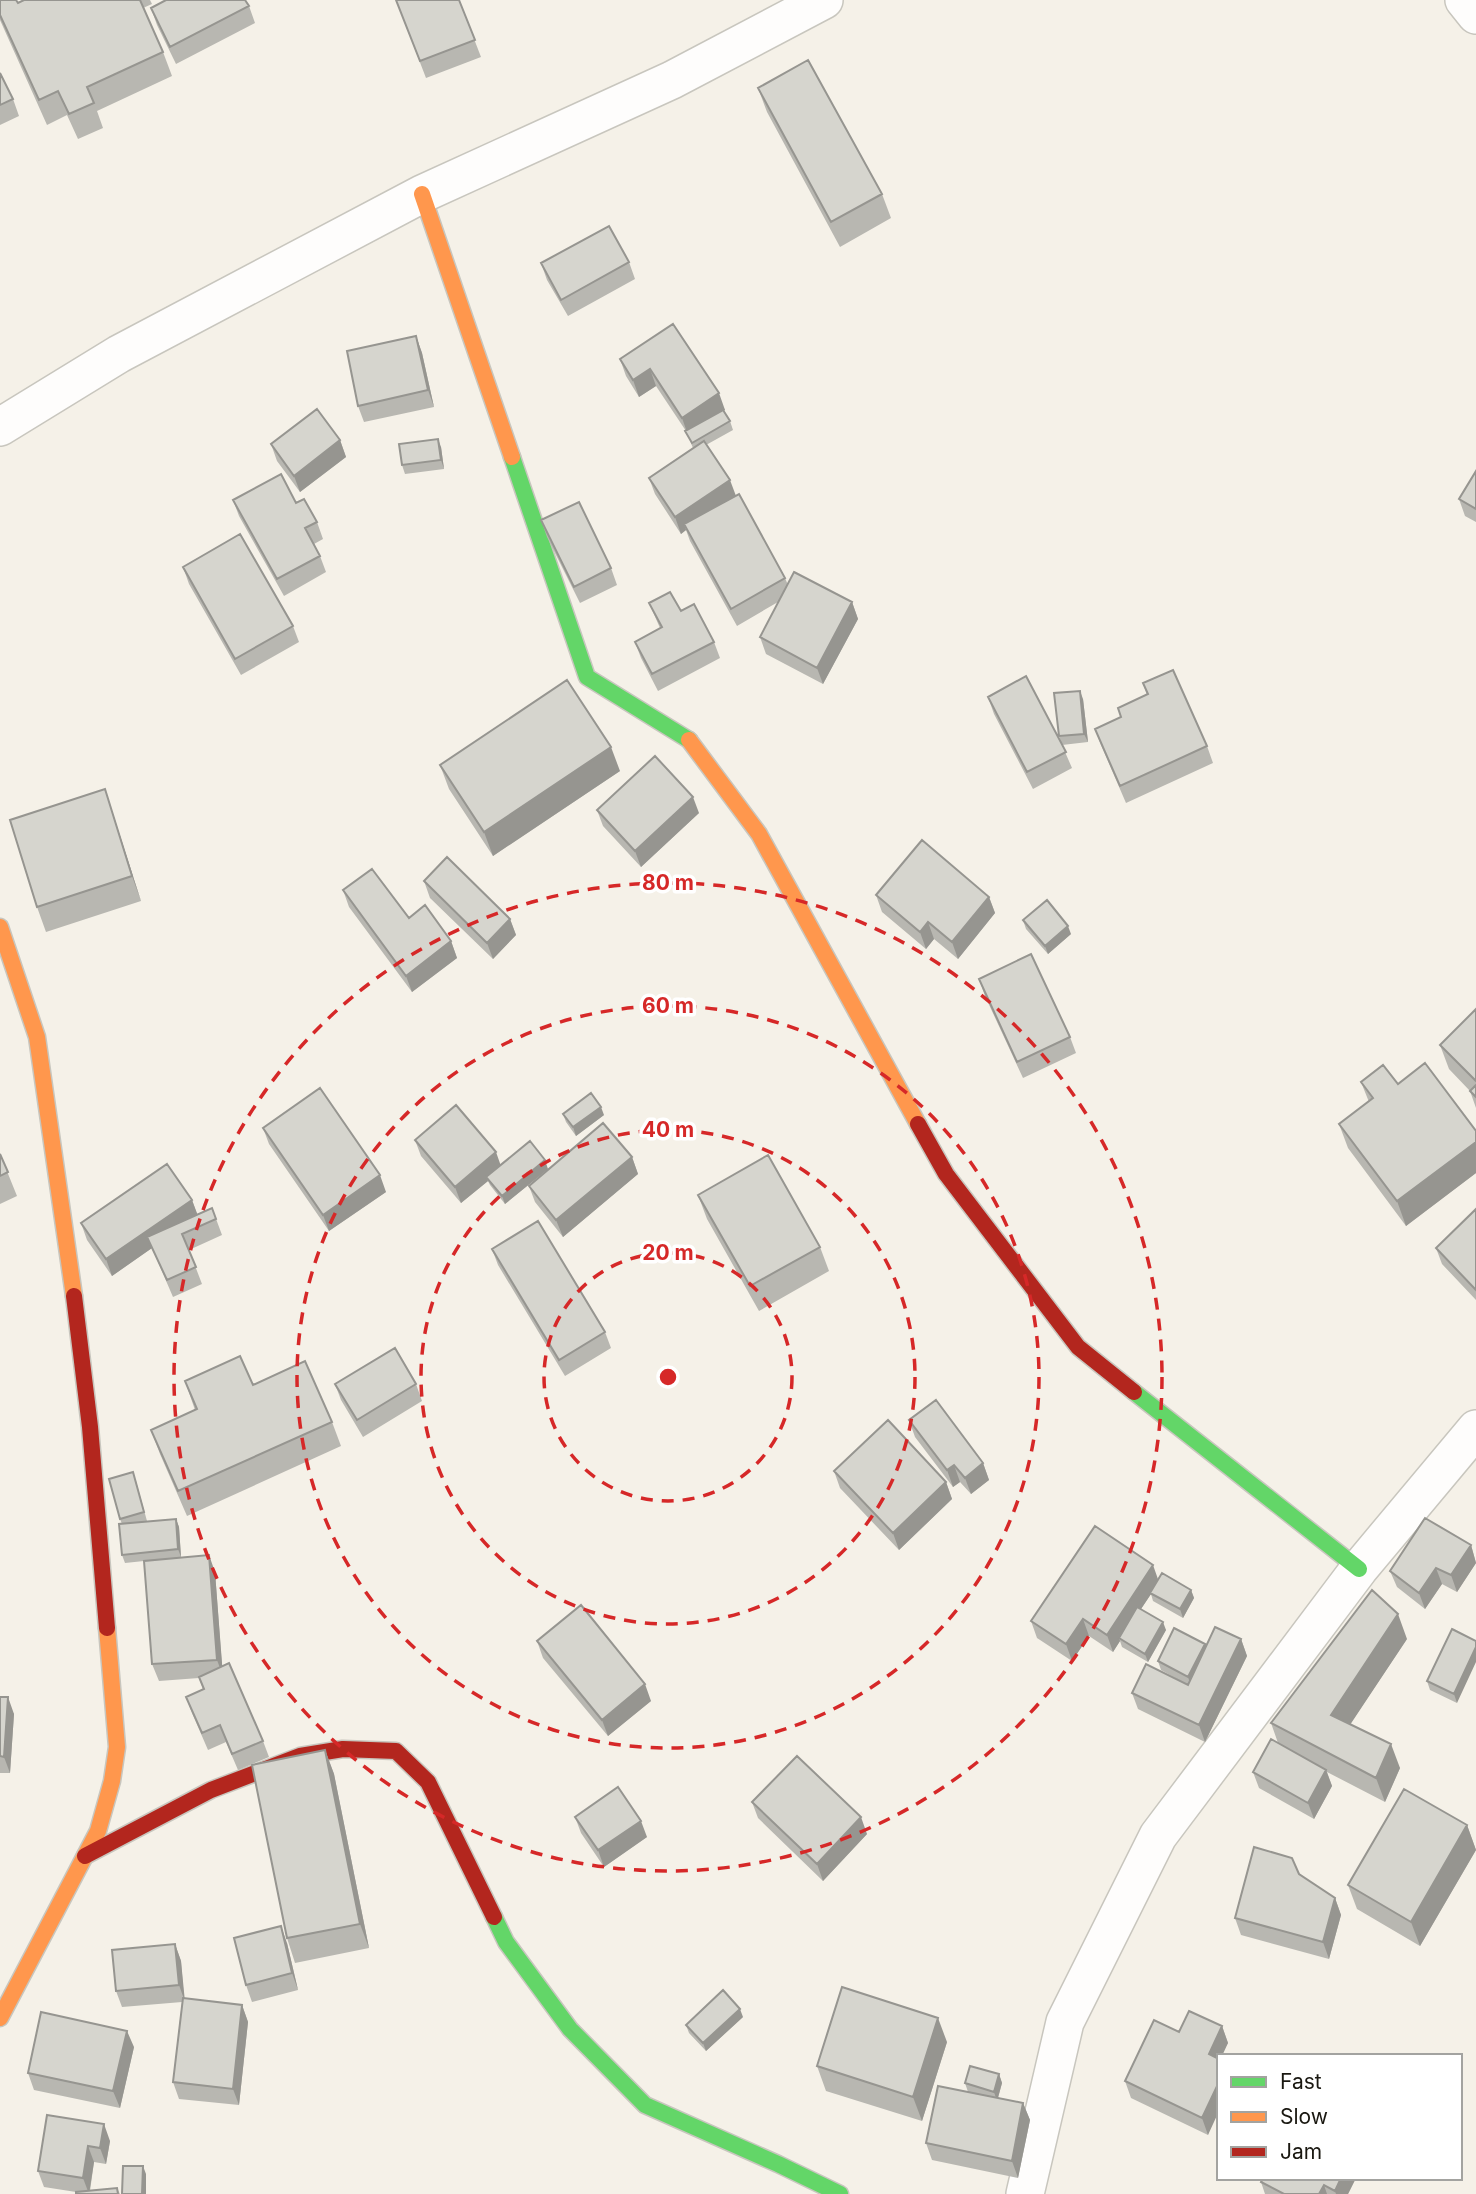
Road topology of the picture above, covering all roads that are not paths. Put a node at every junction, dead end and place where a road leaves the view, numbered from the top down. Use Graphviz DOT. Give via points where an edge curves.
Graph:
graph roads {
  1 [pos="824,0"];
  2 [pos="1464,0"];
  3 [pos="1476,15"];
  4 [pos="422,194"];
  5 [pos="0,427"];
  6 [pos="0,927"];
  7 [pos="1476,1429"];
  8 [pos="1359,1569"];
  9 [pos="85,1856"];
  10 [pos="0,2018"];
  11 [pos="839,2194"];
  12 [pos="1025,2194"];
  1 -- 4 [label="street" via="672,80"];
  2 -- 3 [label="street"];
  4 -- 5 [label="street" via="119,354"];
  4 -- 8 [label="street" via="587,677 689,740 759,834 946,1174 1078,1346"];
  6 -- 9 [label="street" via="37,1037 90,1427 117,1747 98,1831"];
  7 -- 8 [label="street"];
  8 -- 12 [label="street" via="1158,1836 1065,2022"];
  9 -- 10 [label="street"];
  9 -- 11 [label="street" via="211,1790 300,1756 343,1749 396,1751 428,1782 506,1942 570,2029 645,2105"];
}
